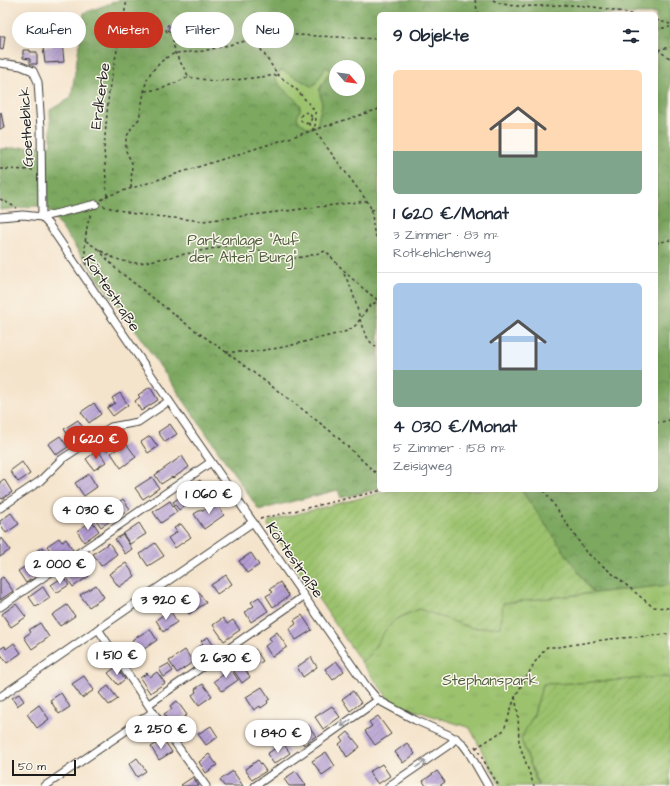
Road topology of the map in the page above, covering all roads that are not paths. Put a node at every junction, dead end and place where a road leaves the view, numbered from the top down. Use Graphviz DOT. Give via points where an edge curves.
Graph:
graph roads {
  1 [pos="0,64"];
  2 [pos="96,204"];
  3 [pos="42,216"];
  4 [pos="0,217"];
  5 [pos="169,401"];
  6 [pos="211,462"];
  7 [pos="0,508"];
  8 [pos="253,522"];
  9 [pos="304,596"];
  10 [pos="0,607"];
  11 [pos="98,629"];
  12 [pos="0,697"];
  13 [pos="378,700"];
  14 [pos="149,704"];
  15 [pos="153,712"];
  16 [pos="456,738"];
  17 [pos="45,786"];
  18 [pos="206,786"];
  19 [pos="255,786"];
  20 [pos="389,786"];
  21 [pos="488,786"];
  1 -- 3 [label="street, Goetheblick" via="21,66 33,71 38,82 42,128"];
  2 -- 3 [label="street"];
  3 -- 4 [label="street"];
  3 -- 5 [label="street, Körtestraße"];
  5 -- 6 [label="street, Körtestraße"];
  5 -- 7 [label="street" via="138,422 111,427 62,459 40,480"];
  6 -- 8 [label="street, Körtestraße"];
  6 -- 10 [label="street"];
  8 -- 9 [label="street, Körtestraße"];
  8 -- 11 [label="street"];
  9 -- 13 [label="street, Körtestraße"];
  9 -- 14 [label="street"];
  11 -- 12 [label="street"];
  11 -- 14 [label="street"];
  13 -- 16 [label="street, Körtestraße"];
  13 -- 19 [label="street, one-way"];
  14 -- 15 [label="street"];
  15 -- 17 [label="street"];
  15 -- 18 [label="street"];
  20 -- 16 [label="street, one-way"];
  16 -- 21 [label="street, Körtestraße" via="468,751"];
}
